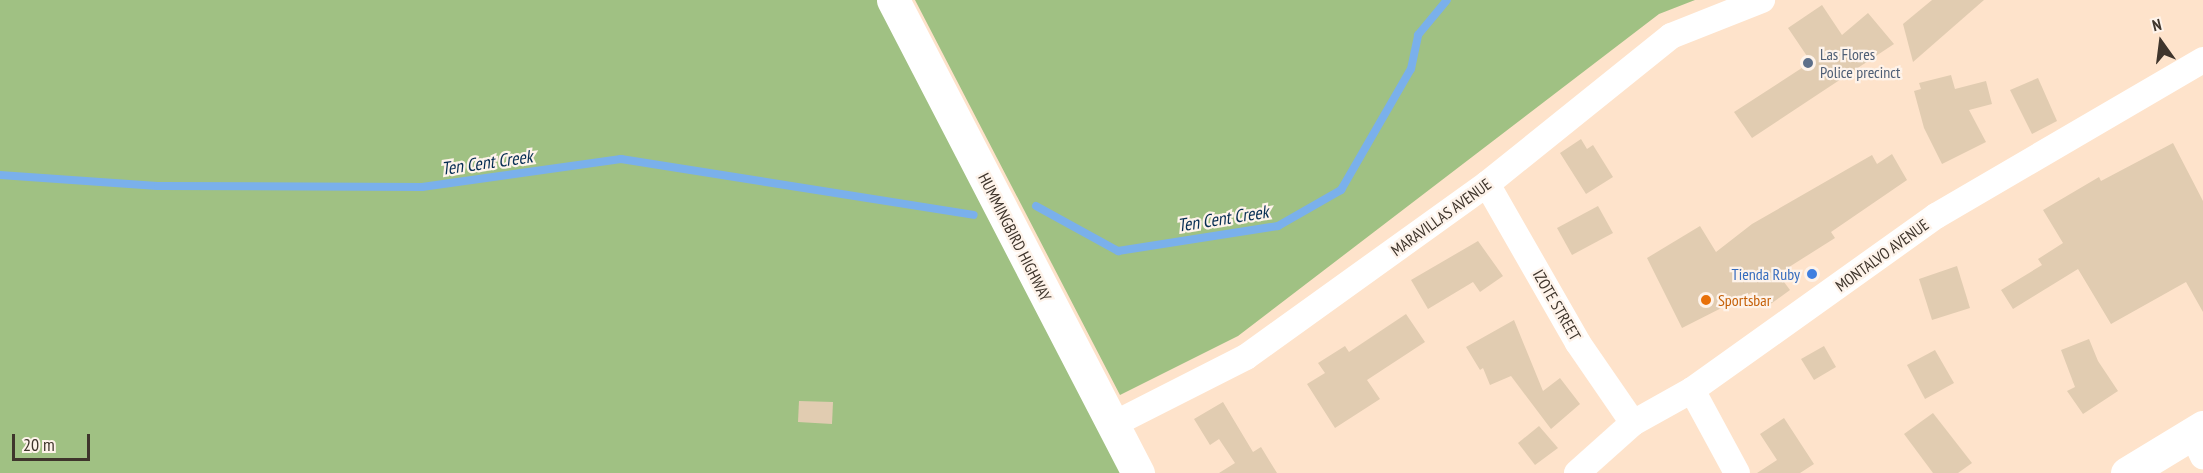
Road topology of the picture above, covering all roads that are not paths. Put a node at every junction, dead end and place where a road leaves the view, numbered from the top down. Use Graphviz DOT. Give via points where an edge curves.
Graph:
graph roads {
  1 [pos="893,0"];
  2 [pos="1762,0"];
  3 [pos="2203,60"];
  4 [pos="1487,184"];
  5 [pos="1692,390"];
  6 [pos="1633,423"];
  7 [pos="1112,425"];
  8 [pos="2199,439"];
  9 [pos="1138,473"];
  10 [pos="1577,473"];
  11 [pos="1737,473"];
  12 [pos="2127,473"];
  1 -- 7 [label="main road, HUMMINGBIRD HIGHWAY"];
  2 -- 4 [label="street, MARAVILLAS AVENUE" via="1671,36"];
  3 -- 5 [label="street, MONTALVO AVENUE" via="1936,216"];
  4 -- 6 [label="street, IZOTE STREET" via="1578,343"];
  4 -- 7 [label="street, MARAVILLAS AVENUE" via="1246,357"];
  5 -- 6 [label="street, MONTALVO AVENUE"];
  5 -- 11 [label="street"];
  6 -- 10 [label="street, MONTALVO AVENUE"];
  7 -- 9 [label="main road, HUMMINGBIRD HIGHWAY"];
  8 -- 12 [label="main road"];
}
